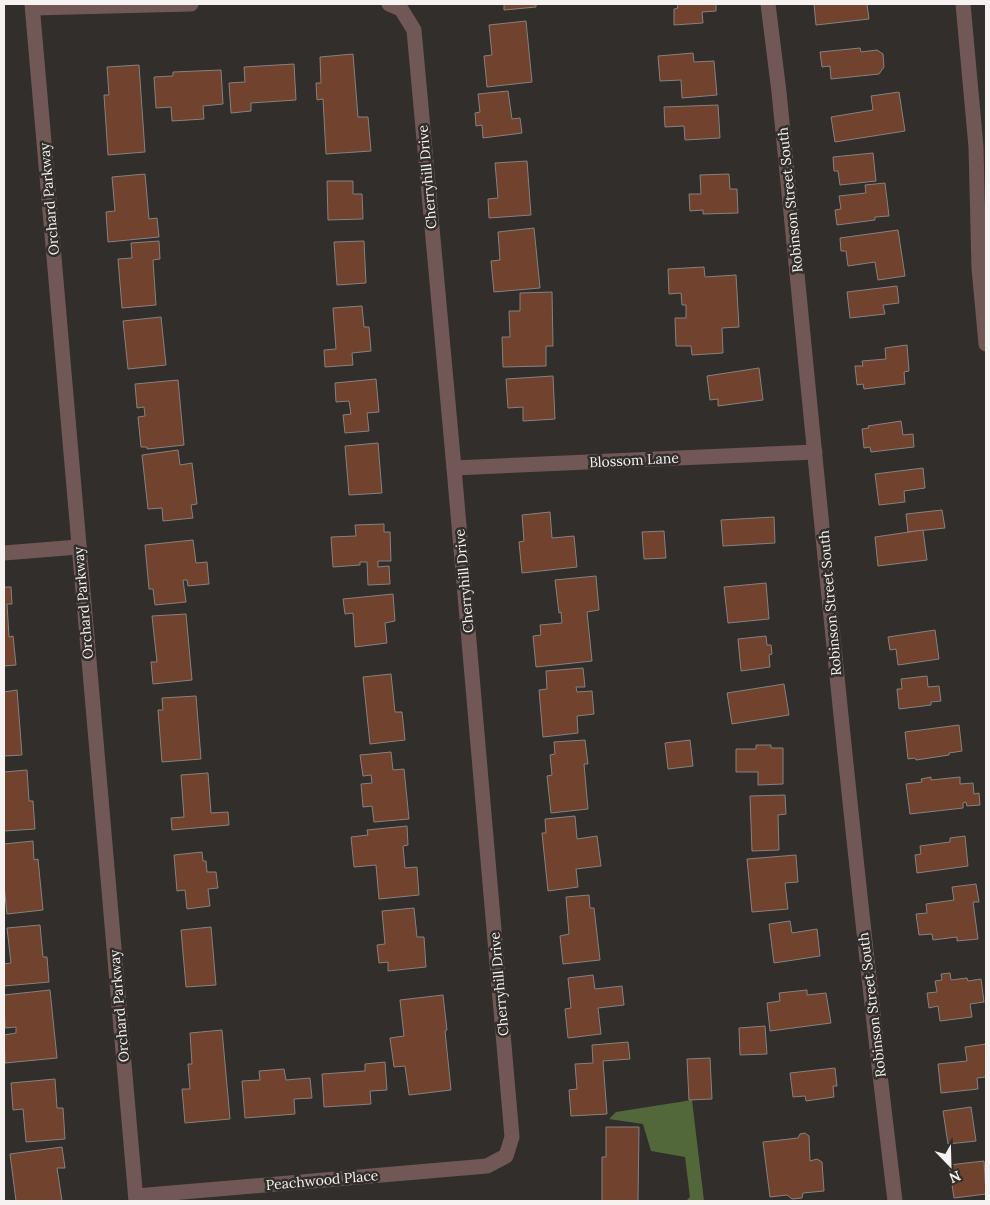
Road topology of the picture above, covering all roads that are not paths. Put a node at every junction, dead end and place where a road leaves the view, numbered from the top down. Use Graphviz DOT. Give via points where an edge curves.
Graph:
graph roads {
  1 [pos="191,4"];
  2 [pos="768,4"];
  3 [pos="963,4"];
  4 [pos="32,6"];
  5 [pos="395,6"];
  6 [pos="986,344"];
  7 [pos="815,452"];
  8 [pos="454,468"];
  9 [pos="78,546"];
  10 [pos="4,553"];
  11 [pos="506,1156"];
  12 [pos="136,1198"];
  13 [pos="895,1201"];
  1 -- 4 [label="street"];
  2 -- 7 [label="street, Robinson Street South"];
  3 -- 6 [label="street" via="976,147 979,268"];
  4 -- 9 [label="street, Orchard Parkway"];
  5 -- 8 [label="street, Cherryhill Drive" via="414,30"];
  7 -- 8 [label="street, Blossom Lane"];
  7 -- 13 [label="street, Robinson Street South" via="873,1020"];
  8 -- 11 [label="street, Cherryhill Drive" via="512,1137"];
  9 -- 10 [label="street"];
  9 -- 12 [label="street, Orchard Parkway"];
  11 -- 12 [label="street, Peachwood Place" via="487,1166"];
}
